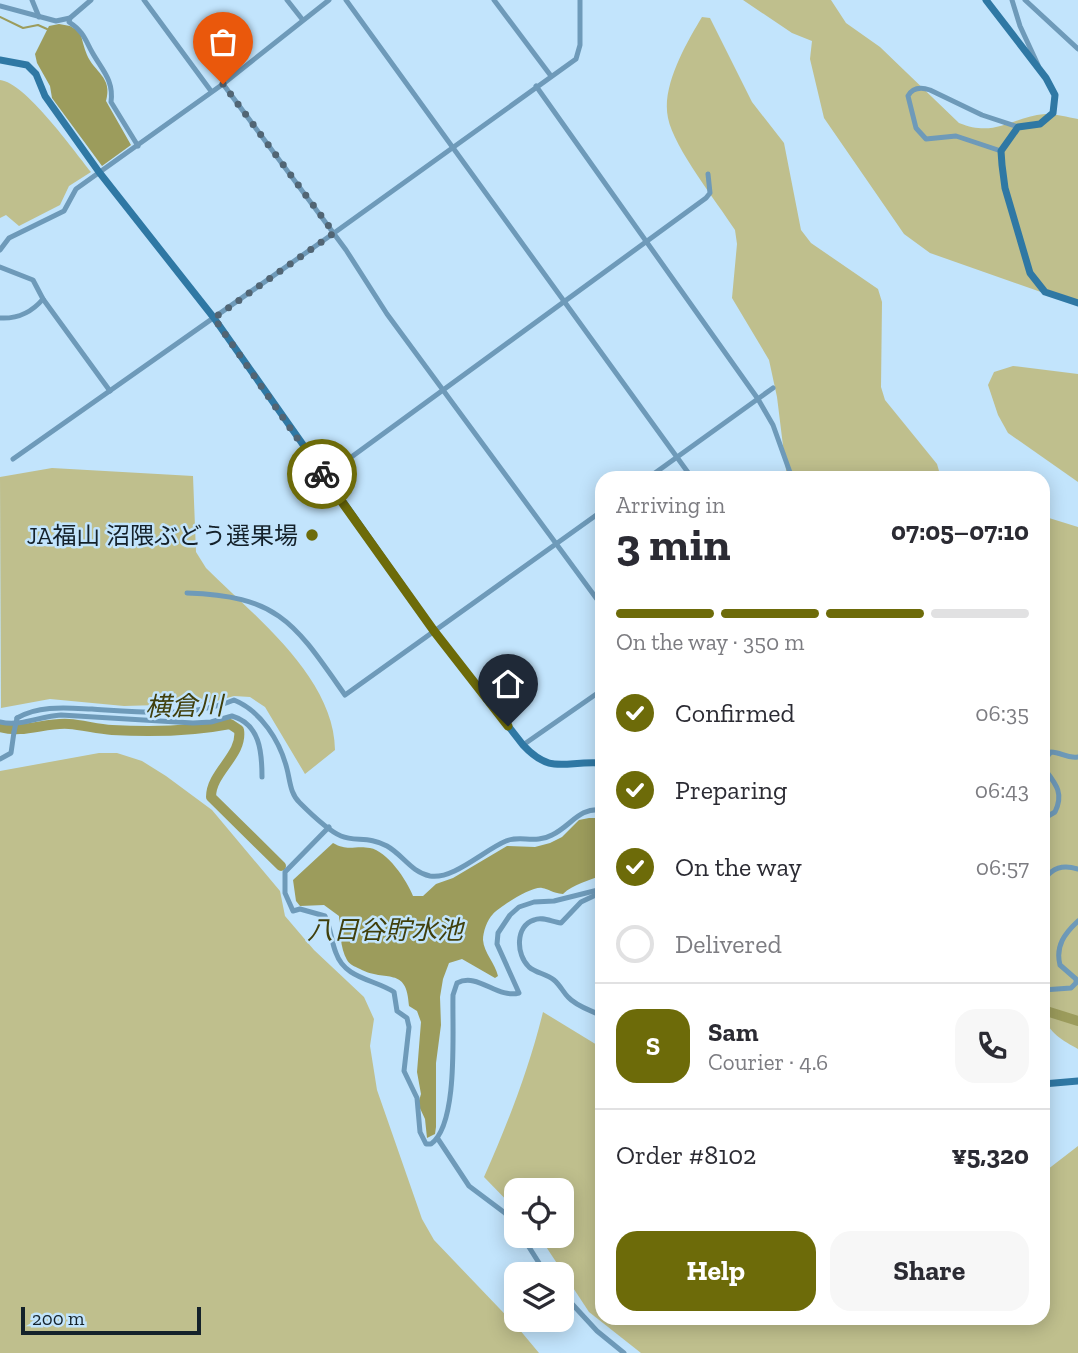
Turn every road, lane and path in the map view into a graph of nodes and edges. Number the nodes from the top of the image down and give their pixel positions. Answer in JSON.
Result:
{"nodes":[{"id":1,"x":32,"y":0,"type":"edge"},
{"id":2,"x":91,"y":0,"type":"edge"},
{"id":3,"x":144,"y":0,"type":"edge"},
{"id":4,"x":287,"y":0,"type":"edge"},
{"id":5,"x":328,"y":0,"type":"edge"},
{"id":6,"x":346,"y":0,"type":"edge"},
{"id":7,"x":494,"y":0,"type":"edge"},
{"id":8,"x":580,"y":0,"type":"edge"},
{"id":9,"x":986,"y":0,"type":"edge"},
{"id":10,"x":1012,"y":0,"type":"edge"},
{"id":11,"x":1025,"y":0,"type":"edge"},
{"id":12,"x":0,"y":6,"type":"edge"},
{"id":13,"x":39,"y":17,"type":"junction"},
{"id":14,"x":70,"y":18,"type":"junction"},
{"id":15,"x":302,"y":19,"type":"junction"},
{"id":16,"x":1078,"y":50,"type":"edge"},
{"id":17,"x":0,"y":60,"type":"edge"},
{"id":18,"x":1039,"y":67,"type":"junction"},
{"id":19,"x":551,"y":76,"type":"junction"},
{"id":20,"x":223,"y":84,"type":"junction"},
{"id":21,"x":536,"y":86,"type":"junction"},
{"id":22,"x":211,"y":91,"type":"junction"},
{"id":23,"x":1018,"y":127,"type":"junction"},
{"id":24,"x":138,"y":146,"type":"junction"},
{"id":25,"x":453,"y":148,"type":"junction"},
{"id":26,"x":1002,"y":151,"type":"junction"},
{"id":27,"x":99,"y":172,"type":"junction"},
{"id":28,"x":708,"y":174,"type":"dead end"},
{"id":29,"x":334,"y":233,"type":"junction"},
{"id":30,"x":646,"y":243,"type":"junction"},
{"id":31,"x":0,"y":250,"type":"edge"},
{"id":32,"x":0,"y":267,"type":"edge"},
{"id":33,"x":43,"y":299,"type":"junction"},
{"id":34,"x":564,"y":302,"type":"junction"},
{"id":35,"x":1078,"y":303,"type":"edge"},
{"id":36,"x":0,"y":318,"type":"edge"},
{"id":37,"x":214,"y":318,"type":"junction"},
{"id":38,"x":774,"y":388,"type":"dead end"},
{"id":39,"x":445,"y":390,"type":"junction"},
{"id":40,"x":110,"y":391,"type":"junction"},
{"id":41,"x":758,"y":399,"type":"junction"},
{"id":42,"x":677,"y":457,"type":"junction"},
{"id":43,"x":13,"y":459,"type":"dead end"},
{"id":44,"x":658,"y":471,"type":"edge"},
{"id":45,"x":687,"y":471,"type":"edge"},
{"id":46,"x":789,"y":471,"type":"edge"},
{"id":47,"x":324,"y":477,"type":"junction"},
{"id":48,"x":595,"y":516,"type":"edge"},
{"id":49,"x":556,"y":545,"type":"junction"},
{"id":50,"x":187,"y":593,"type":"dead end"},
{"id":51,"x":595,"y":597,"type":"edge"},
{"id":52,"x":434,"y":631,"type":"junction"},
{"id":53,"x":595,"y":695,"type":"edge"},
{"id":54,"x":0,"y":722,"type":"edge"},
{"id":55,"x":523,"y":745,"type":"junction"},
{"id":56,"x":1050,"y":753,"type":"edge"},
{"id":57,"x":1078,"y":757,"type":"edge"},
{"id":58,"x":0,"y":759,"type":"edge"},
{"id":59,"x":595,"y":763,"type":"edge"},
{"id":60,"x":1050,"y":775,"type":"edge"},
{"id":61,"x":262,"y":777,"type":"dead end"},
{"id":62,"x":595,"y":809,"type":"edge"},
{"id":63,"x":1050,"y":814,"type":"edge"},
{"id":64,"x":329,"y":827,"type":"junction"},
{"id":65,"x":1078,"y":869,"type":"edge"},
{"id":66,"x":1050,"y":873,"type":"edge"},
{"id":67,"x":595,"y":892,"type":"edge"},
{"id":68,"x":595,"y":895,"type":"edge"},
{"id":69,"x":1078,"y":921,"type":"edge"},
{"id":70,"x":1050,"y":990,"type":"edge"},
{"id":71,"x":595,"y":1013,"type":"edge"},
{"id":72,"x":1078,"y":1081,"type":"edge"},
{"id":73,"x":1050,"y":1083,"type":"edge"},
{"id":74,"x":438,"y":1139,"type":"junction"},
{"id":75,"x":504,"y":1212,"type":"edge"},
{"id":76,"x":574,"y":1306,"type":"edge"},
{"id":77,"x":624,"y":1353,"type":"edge"}],
"edges":[{"from":1,"to":13,"type":"street"},
{"from":2,"to":14,"type":"street"},
{"from":3,"to":22,"type":"street"},
{"from":4,"to":15,"type":"street"},
{"from":5,"to":15,"type":"street"},
{"from":6,"to":25,"type":"street"},
{"from":7,"to":19,"type":"street"},
{"from":8,"to":19,"type":"street"},
{"from":9,"to":18,"type":"street"},
{"from":10,"to":18,"type":"street"},
{"from":11,"to":16,"type":"street"},
{"from":12,"to":13,"type":"street"},
{"from":13,"to":14,"type":"street"},
{"from":14,"to":24,"type":"street"},
{"from":15,"to":20,"type":"street"},
{"from":17,"to":27,"type":"street"},
{"from":18,"to":23,"type":"street"},
{"from":19,"to":21,"type":"street"},
{"from":20,"to":22,"type":"street"},
{"from":20,"to":29,"type":"street"},
{"from":21,"to":25,"type":"street"},
{"from":21,"to":30,"type":"street"},
{"from":22,"to":24,"type":"street"},
{"from":23,"to":26,"type":"street"},
{"from":23,"to":26,"type":"street"},
{"from":24,"to":27,"type":"street"},
{"from":25,"to":29,"type":"street"},
{"from":25,"to":34,"type":"street"},
{"from":26,"to":35,"type":"street"},
{"from":27,"to":31,"type":"street"},
{"from":27,"to":37,"type":"street"},
{"from":28,"to":30,"type":"street"},
{"from":29,"to":37,"type":"street"},
{"from":29,"to":39,"type":"street"},
{"from":30,"to":34,"type":"street"},
{"from":30,"to":41,"type":"street"},
{"from":32,"to":33,"type":"street"},
{"from":33,"to":36,"type":"street"},
{"from":33,"to":40,"type":"street"},
{"from":34,"to":39,"type":"street"},
{"from":34,"to":42,"type":"street"},
{"from":37,"to":40,"type":"street"},
{"from":37,"to":47,"type":"street"},
{"from":38,"to":41,"type":"street"},
{"from":39,"to":47,"type":"street"},
{"from":39,"to":49,"type":"street"},
{"from":40,"to":43,"type":"street"},
{"from":41,"to":42,"type":"street"},
{"from":41,"to":46,"type":"street"},
{"from":42,"to":44,"type":"street"},
{"from":42,"to":45,"type":"street"},
{"from":47,"to":52,"type":"street"},
{"from":48,"to":49,"type":"street"},
{"from":49,"to":51,"type":"street"},
{"from":49,"to":52,"type":"street"},
{"from":50,"to":52,"type":"street"},
{"from":52,"to":55,"type":"street"},
{"from":53,"to":55,"type":"street"},
{"from":54,"to":61,"type":"street"},
{"from":55,"to":59,"type":"street"},
{"from":56,"to":57,"type":"street"},
{"from":58,"to":64,"type":"street","bridge":true},
{"from":60,"to":63,"type":"street"},
{"from":62,"to":64,"type":"street"},
{"from":64,"to":74,"type":"street"},
{"from":65,"to":66,"type":"street"},
{"from":67,"to":74,"type":"street"},
{"from":68,"to":71,"type":"street"},
{"from":69,"to":70,"type":"street"},
{"from":72,"to":73,"type":"street"},
{"from":74,"to":75,"type":"street"},
{"from":76,"to":77,"type":"street"}]}
